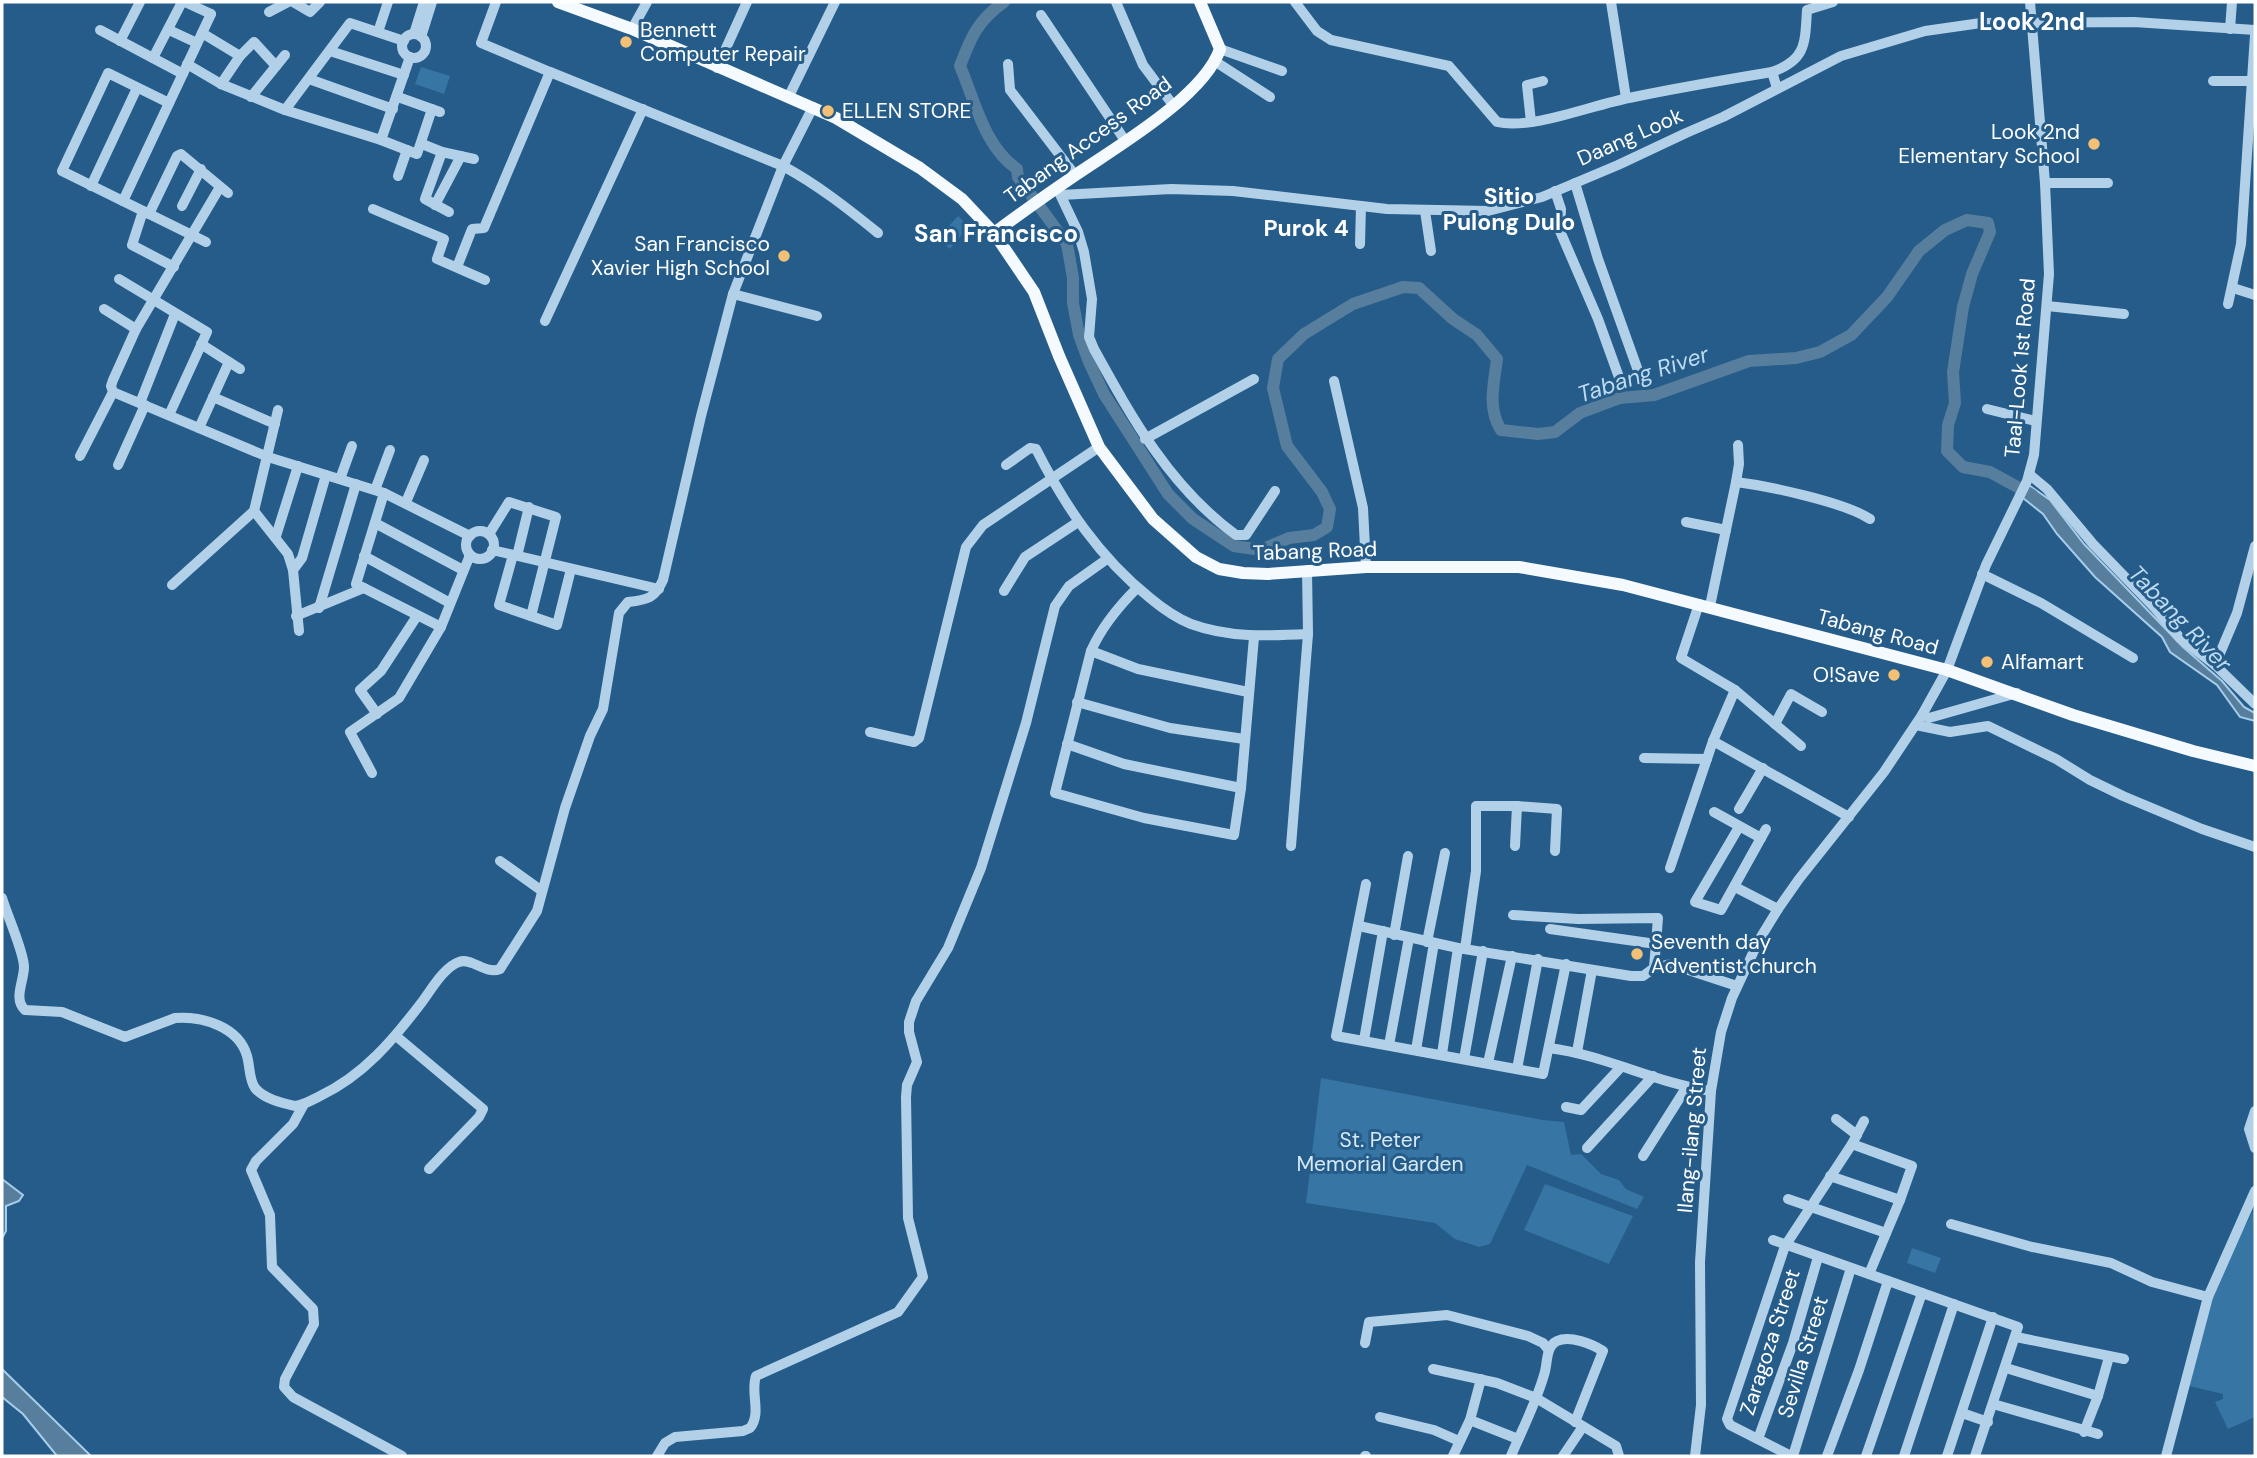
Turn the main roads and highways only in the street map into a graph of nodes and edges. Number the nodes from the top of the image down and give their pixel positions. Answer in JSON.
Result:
{"nodes":[{"id":1,"x":558,"y":2,"type":"edge"},
{"id":2,"x":1200,"y":2,"type":"edge"},
{"id":3,"x":994,"y":233,"type":"junction"},
{"id":4,"x":2255,"y":766,"type":"edge"}],
"edges":[{"from":1,"to":3,"type":"main road","name":"Tabang Road"},
{"from":2,"to":3,"type":"main road","name":"Tabang Access Road"},
{"from":3,"to":4,"type":"main road","name":"Tabang Road"}]}
